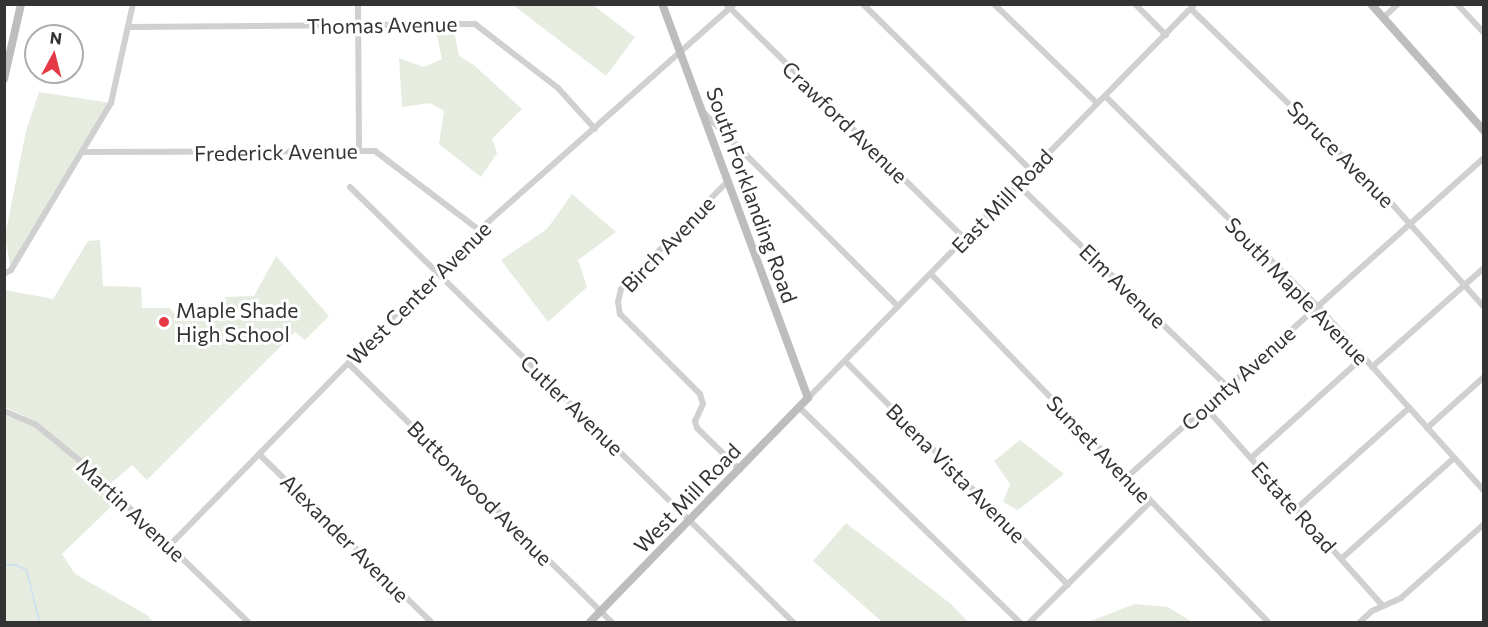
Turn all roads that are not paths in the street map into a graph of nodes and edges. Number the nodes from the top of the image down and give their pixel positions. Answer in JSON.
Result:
{"nodes":[{"id":1,"x":21,"y":4,"type":"edge"},
{"id":2,"x":133,"y":4,"type":"edge"},
{"id":3,"x":358,"y":4,"type":"edge"},
{"id":4,"x":662,"y":4,"type":"edge"},
{"id":5,"x":863,"y":4,"type":"edge"},
{"id":6,"x":994,"y":4,"type":"edge"},
{"id":7,"x":1135,"y":4,"type":"edge"},
{"id":8,"x":1371,"y":4,"type":"edge"},
{"id":9,"x":1398,"y":4,"type":"edge"},
{"id":10,"x":1457,"y":4,"type":"edge"},
{"id":11,"x":730,"y":6,"type":"edge"},
{"id":12,"x":1193,"y":7,"type":"edge"},
{"id":13,"x":1383,"y":18,"type":"junction"},
{"id":14,"x":358,"y":25,"type":"junction"},
{"id":15,"x":128,"y":27,"type":"junction"},
{"id":16,"x":1484,"y":33,"type":"edge"},
{"id":17,"x":1166,"y":35,"type":"junction"},
{"id":18,"x":680,"y":53,"type":"junction"},
{"id":19,"x":4,"y":79,"type":"edge"},
{"id":20,"x":1105,"y":96,"type":"junction"},
{"id":21,"x":1097,"y":103,"type":"junction"},
{"id":22,"x":702,"y":111,"type":"junction"},
{"id":23,"x":595,"y":129,"type":"junction"},
{"id":24,"x":1484,"y":131,"type":"edge"},
{"id":25,"x":359,"y":150,"type":"junction"},
{"id":26,"x":82,"y":153,"type":"junction"},
{"id":27,"x":1484,"y":158,"type":"edge"},
{"id":28,"x":1032,"y":171,"type":"junction"},
{"id":29,"x":727,"y":182,"type":"junction"},
{"id":30,"x":1018,"y":185,"type":"junction"},
{"id":31,"x":350,"y":186,"type":"dead end"},
{"id":32,"x":1410,"y":224,"type":"junction"},
{"id":33,"x":479,"y":230,"type":"junction"},
{"id":34,"x":965,"y":238,"type":"junction"},
{"id":35,"x":1484,"y":268,"type":"edge"},
{"id":36,"x":438,"y":272,"type":"junction"},
{"id":37,"x":4,"y":274,"type":"edge"},
{"id":38,"x":931,"y":274,"type":"junction"},
{"id":39,"x":1464,"y":285,"type":"junction"},
{"id":40,"x":898,"y":306,"type":"junction"},
{"id":41,"x":1484,"y":307,"type":"edge"},
{"id":42,"x":1316,"y":308,"type":"junction"},
{"id":43,"x":1363,"y":357,"type":"junction"},
{"id":44,"x":845,"y":362,"type":"junction"},
{"id":45,"x":349,"y":364,"type":"junction"},
{"id":46,"x":1372,"y":367,"type":"junction"},
{"id":47,"x":1484,"y":377,"type":"edge"},
{"id":48,"x":1228,"y":387,"type":"junction"},
{"id":49,"x":808,"y":398,"type":"junction"},
{"id":50,"x":1205,"y":407,"type":"junction"},
{"id":51,"x":800,"y":408,"type":"junction"},
{"id":52,"x":1409,"y":408,"type":"junction"},
{"id":53,"x":4,"y":411,"type":"edge"},
{"id":54,"x":1427,"y":428,"type":"junction"},
{"id":55,"x":259,"y":454,"type":"junction"},
{"id":56,"x":1251,"y":458,"type":"junction"},
{"id":57,"x":1454,"y":458,"type":"junction"},
{"id":58,"x":740,"y":470,"type":"junction"},
{"id":59,"x":1127,"y":477,"type":"junction"},
{"id":60,"x":1483,"y":489,"type":"edge"},
{"id":61,"x":1150,"y":502,"type":"junction"},
{"id":62,"x":1296,"y":509,"type":"junction"},
{"id":63,"x":690,"y":521,"type":"junction"},
{"id":64,"x":1484,"y":524,"type":"edge"},
{"id":65,"x":170,"y":545,"type":"junction"},
{"id":66,"x":1341,"y":559,"type":"junction"},
{"id":67,"x":1068,"y":585,"type":"junction"},
{"id":68,"x":1383,"y":606,"type":"junction"},
{"id":69,"x":601,"y":612,"type":"junction"},
{"id":70,"x":248,"y":622,"type":"edge"},
{"id":71,"x":431,"y":622,"type":"edge"},
{"id":72,"x":590,"y":622,"type":"edge"},
{"id":73,"x":612,"y":622,"type":"edge"},
{"id":74,"x":793,"y":622,"type":"edge"},
{"id":75,"x":1018,"y":622,"type":"edge"},
{"id":76,"x":1030,"y":622,"type":"edge"},
{"id":77,"x":1268,"y":622,"type":"edge"},
{"id":78,"x":1360,"y":622,"type":"edge"}],
"edges":[{"from":1,"to":19,"type":"street"},
{"from":2,"to":15,"type":"street"},
{"from":3,"to":14,"type":"street"},
{"from":4,"to":18,"type":"street","name":"South Forklanding Road"},
{"from":5,"to":28,"type":"street"},
{"from":6,"to":21,"type":"street"},
{"from":7,"to":17,"type":"street"},
{"from":8,"to":13,"type":"street"},
{"from":9,"to":13,"type":"street"},
{"from":10,"to":16,"type":"street"},
{"from":11,"to":18,"type":"street","name":"West Center Avenue"},
{"from":11,"to":34,"type":"street","name":"Crawford Avenue"},
{"from":12,"to":17,"type":"street","name":"East Mill Road"},
{"from":12,"to":32,"type":"street","name":"Spruce Avenue"},
{"from":13,"to":24,"type":"street"},
{"from":14,"to":15,"type":"street","name":"Thomas Avenue"},
{"from":14,"to":23,"type":"street","name":"Thomas Avenue"},
{"from":14,"to":25,"type":"street"},
{"from":15,"to":26,"type":"street"},
{"from":17,"to":20,"type":"street","name":"East Mill Road"},
{"from":18,"to":22,"type":"street","name":"South Forklanding Road"},
{"from":18,"to":23,"type":"street","name":"West Center Avenue"},
{"from":20,"to":21,"type":"street","name":"East Mill Road"},
{"from":20,"to":42,"type":"street","name":"South Maple Avenue"},
{"from":21,"to":28,"type":"street","name":"East Mill Road"},
{"from":22,"to":29,"type":"street","name":"South Forklanding Road"},
{"from":22,"to":40,"type":"street"},
{"from":23,"to":33,"type":"street","name":"West Center Avenue"},
{"from":25,"to":26,"type":"street","name":"Frederick Avenue"},
{"from":25,"to":33,"type":"street","name":"Frederick Avenue"},
{"from":26,"to":37,"type":"street"},
{"from":27,"to":32,"type":"street","name":"County Avenue"},
{"from":28,"to":30,"type":"street","name":"East Mill Road"},
{"from":29,"to":49,"type":"street","name":"South Forklanding Road"},
{"from":29,"to":58,"type":"street","name":"Birch Avenue"},
{"from":30,"to":34,"type":"street","name":"East Mill Road"},
{"from":30,"to":48,"type":"street","name":"Elm Avenue"},
{"from":31,"to":36,"type":"street","name":"Cutler Avenue"},
{"from":32,"to":39,"type":"street","name":"Spruce Avenue"},
{"from":32,"to":42,"type":"street","name":"County Avenue"},
{"from":33,"to":36,"type":"street","name":"West Center Avenue"},
{"from":34,"to":38,"type":"street","name":"East Mill Road"},
{"from":35,"to":39,"type":"street"},
{"from":36,"to":45,"type":"street","name":"West Center Avenue"},
{"from":36,"to":63,"type":"street","name":"Cutler Avenue"},
{"from":38,"to":40,"type":"street","name":"East Mill Road"},
{"from":38,"to":59,"type":"street","name":"Sunset Avenue"},
{"from":39,"to":41,"type":"street","name":"Spruce Avenue"},
{"from":39,"to":46,"type":"street"},
{"from":40,"to":44,"type":"street","name":"East Mill Road"},
{"from":42,"to":43,"type":"street","name":"South Maple Avenue"},
{"from":42,"to":48,"type":"street","name":"County Avenue"},
{"from":43,"to":46,"type":"street","name":"South Maple Avenue"},
{"from":43,"to":56,"type":"street"},
{"from":44,"to":49,"type":"street","name":"East Mill Road"},
{"from":44,"to":67,"type":"street","name":"Buena Vista Avenue"},
{"from":45,"to":55,"type":"street","name":"West Center Avenue"},
{"from":45,"to":69,"type":"street","name":"Buttonwood Avenue"},
{"from":46,"to":52,"type":"street","name":"South Maple Avenue"},
{"from":47,"to":54,"type":"street"},
{"from":48,"to":50,"type":"street","name":"County Avenue"},
{"from":49,"to":51,"type":"street","name":"West Mill Road"},
{"from":50,"to":56,"type":"street","name":"Estate Road"},
{"from":50,"to":59,"type":"street","name":"County Avenue"},
{"from":51,"to":58,"type":"street","name":"West Mill Road"},
{"from":51,"to":75,"type":"street"},
{"from":52,"to":54,"type":"street","name":"South Maple Avenue"},
{"from":52,"to":62,"type":"street"},
{"from":53,"to":65,"type":"street","name":"Martin Avenue"},
{"from":54,"to":57,"type":"street","name":"South Maple Avenue"},
{"from":55,"to":65,"type":"street","name":"West Center Avenue"},
{"from":55,"to":71,"type":"street","name":"Alexander Avenue"},
{"from":56,"to":62,"type":"street","name":"Estate Road"},
{"from":57,"to":60,"type":"street","name":"South Maple Avenue"},
{"from":57,"to":66,"type":"street"},
{"from":58,"to":63,"type":"street","name":"West Mill Road"},
{"from":59,"to":61,"type":"street","name":"Sunset Avenue"},
{"from":61,"to":67,"type":"street"},
{"from":61,"to":77,"type":"street","name":"Sunset Avenue"},
{"from":62,"to":66,"type":"street","name":"Estate Road"},
{"from":63,"to":69,"type":"street","name":"West Mill Road"},
{"from":63,"to":74,"type":"street","name":"Cutler Avenue"},
{"from":64,"to":68,"type":"street"},
{"from":65,"to":70,"type":"street","name":"Martin Avenue"},
{"from":66,"to":68,"type":"street","name":"Estate Road"},
{"from":67,"to":76,"type":"street"},
{"from":68,"to":78,"type":"street"},
{"from":69,"to":72,"type":"street","name":"West Mill Road"},
{"from":69,"to":73,"type":"street","name":"Buttonwood Avenue"}]}
